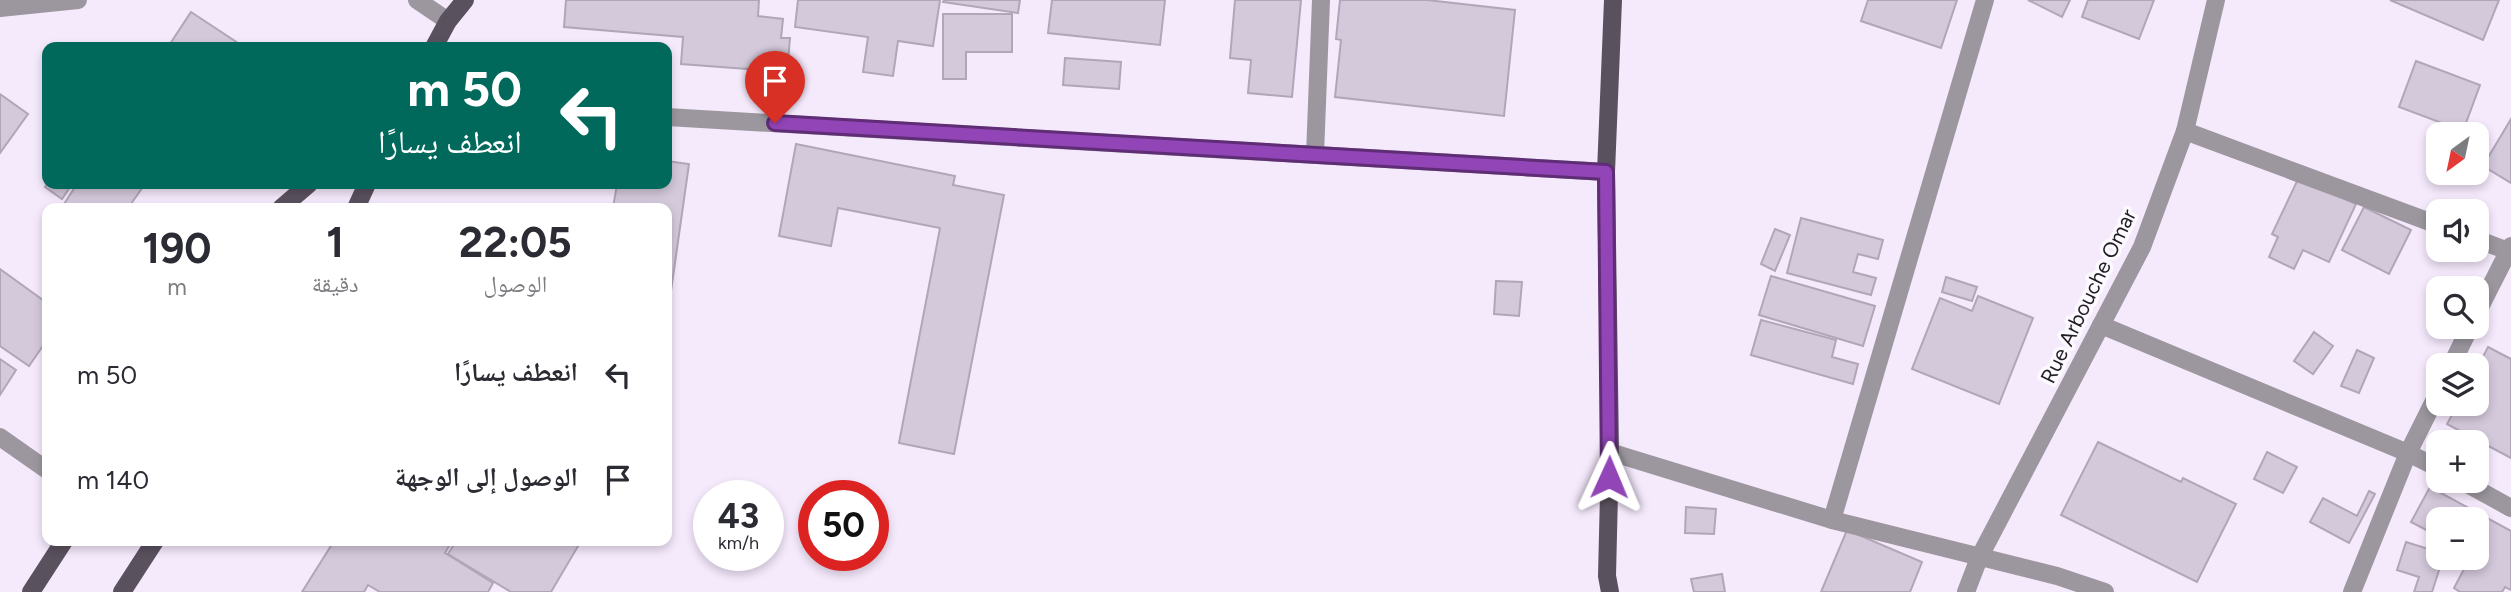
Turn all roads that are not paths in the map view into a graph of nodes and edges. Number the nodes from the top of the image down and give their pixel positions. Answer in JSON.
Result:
{"nodes":[{"id":1,"x":78,"y":0,"type":"edge"},
{"id":2,"x":417,"y":0,"type":"edge"},
{"id":3,"x":465,"y":0,"type":"edge"},
{"id":4,"x":1321,"y":0,"type":"edge"},
{"id":5,"x":1613,"y":0,"type":"edge"},
{"id":6,"x":1985,"y":0,"type":"edge"},
{"id":7,"x":2216,"y":0,"type":"edge"},
{"id":8,"x":0,"y":8,"type":"edge"},
{"id":9,"x":449,"y":21,"type":"junction"},
{"id":10,"x":437,"y":42,"type":"edge"},
{"id":11,"x":672,"y":117,"type":"edge"},
{"id":12,"x":2185,"y":131,"type":"junction"},
{"id":13,"x":1315,"y":155,"type":"junction"},
{"id":14,"x":1606,"y":172,"type":"junction"},
{"id":15,"x":303,"y":189,"type":"edge"},
{"id":16,"x":287,"y":203,"type":"edge"},
{"id":17,"x":2426,"y":221,"type":"edge"},
{"id":18,"x":2489,"y":243,"type":"edge"},
{"id":19,"x":2510,"y":249,"type":"edge"},
{"id":20,"x":2489,"y":290,"type":"edge"},
{"id":21,"x":2101,"y":325,"type":"junction"},
{"id":22,"x":2426,"y":416,"type":"edge"},
{"id":23,"x":0,"y":437,"type":"edge"},
{"id":24,"x":1610,"y":452,"type":"junction"},
{"id":25,"x":2408,"y":453,"type":"junction"},
{"id":26,"x":2426,"y":462,"type":"edge"},
{"id":27,"x":42,"y":466,"type":"edge"},
{"id":28,"x":2484,"y":493,"type":"edge"},
{"id":29,"x":2511,"y":508,"type":"edge"},
{"id":30,"x":1832,"y":520,"type":"junction"},
{"id":31,"x":61,"y":546,"type":"edge"},
{"id":32,"x":152,"y":546,"type":"edge"},
{"id":33,"x":1979,"y":558,"type":"junction"},
{"id":34,"x":31,"y":592,"type":"edge"},
{"id":35,"x":122,"y":592,"type":"edge"},
{"id":36,"x":1610,"y":592,"type":"edge"},
{"id":37,"x":1966,"y":592,"type":"edge"},
{"id":38,"x":2105,"y":592,"type":"edge"},
{"id":39,"x":2352,"y":592,"type":"edge"}],
"edges":[{"from":1,"to":8,"type":"street"},
{"from":2,"to":9,"type":"street"},
{"from":3,"to":9,"type":"main road"},
{"from":4,"to":13,"type":"street"},
{"from":5,"to":14,"type":"main road"},
{"from":6,"to":30,"type":"street"},
{"from":7,"to":12,"type":"street","name":"Rue Arbouche Omar"},
{"from":9,"to":10,"type":"main road"},
{"from":11,"to":13,"type":"street"},
{"from":12,"to":17,"type":"street"},
{"from":12,"to":21,"type":"street","name":"Rue Arbouche Omar"},
{"from":13,"to":14,"type":"street"},
{"from":14,"to":24,"type":"main road"},
{"from":15,"to":16,"type":"main road"},
{"from":18,"to":19,"type":"street"},
{"from":19,"to":20,"type":"street"},
{"from":21,"to":25,"type":"street"},
{"from":21,"to":33,"type":"street","name":"Rue Arbouche Omar"},
{"from":22,"to":25,"type":"street"},
{"from":23,"to":27,"type":"street"},
{"from":24,"to":30,"type":"street"},
{"from":24,"to":36,"type":"main road"},
{"from":25,"to":26,"type":"street"},
{"from":25,"to":39,"type":"street"},
{"from":28,"to":29,"type":"street"},
{"from":30,"to":33,"type":"street"},
{"from":31,"to":34,"type":"main road"},
{"from":32,"to":35,"type":"main road"},
{"from":33,"to":37,"type":"street","name":"Rue Arbouche Omar"},
{"from":33,"to":38,"type":"street"}]}
